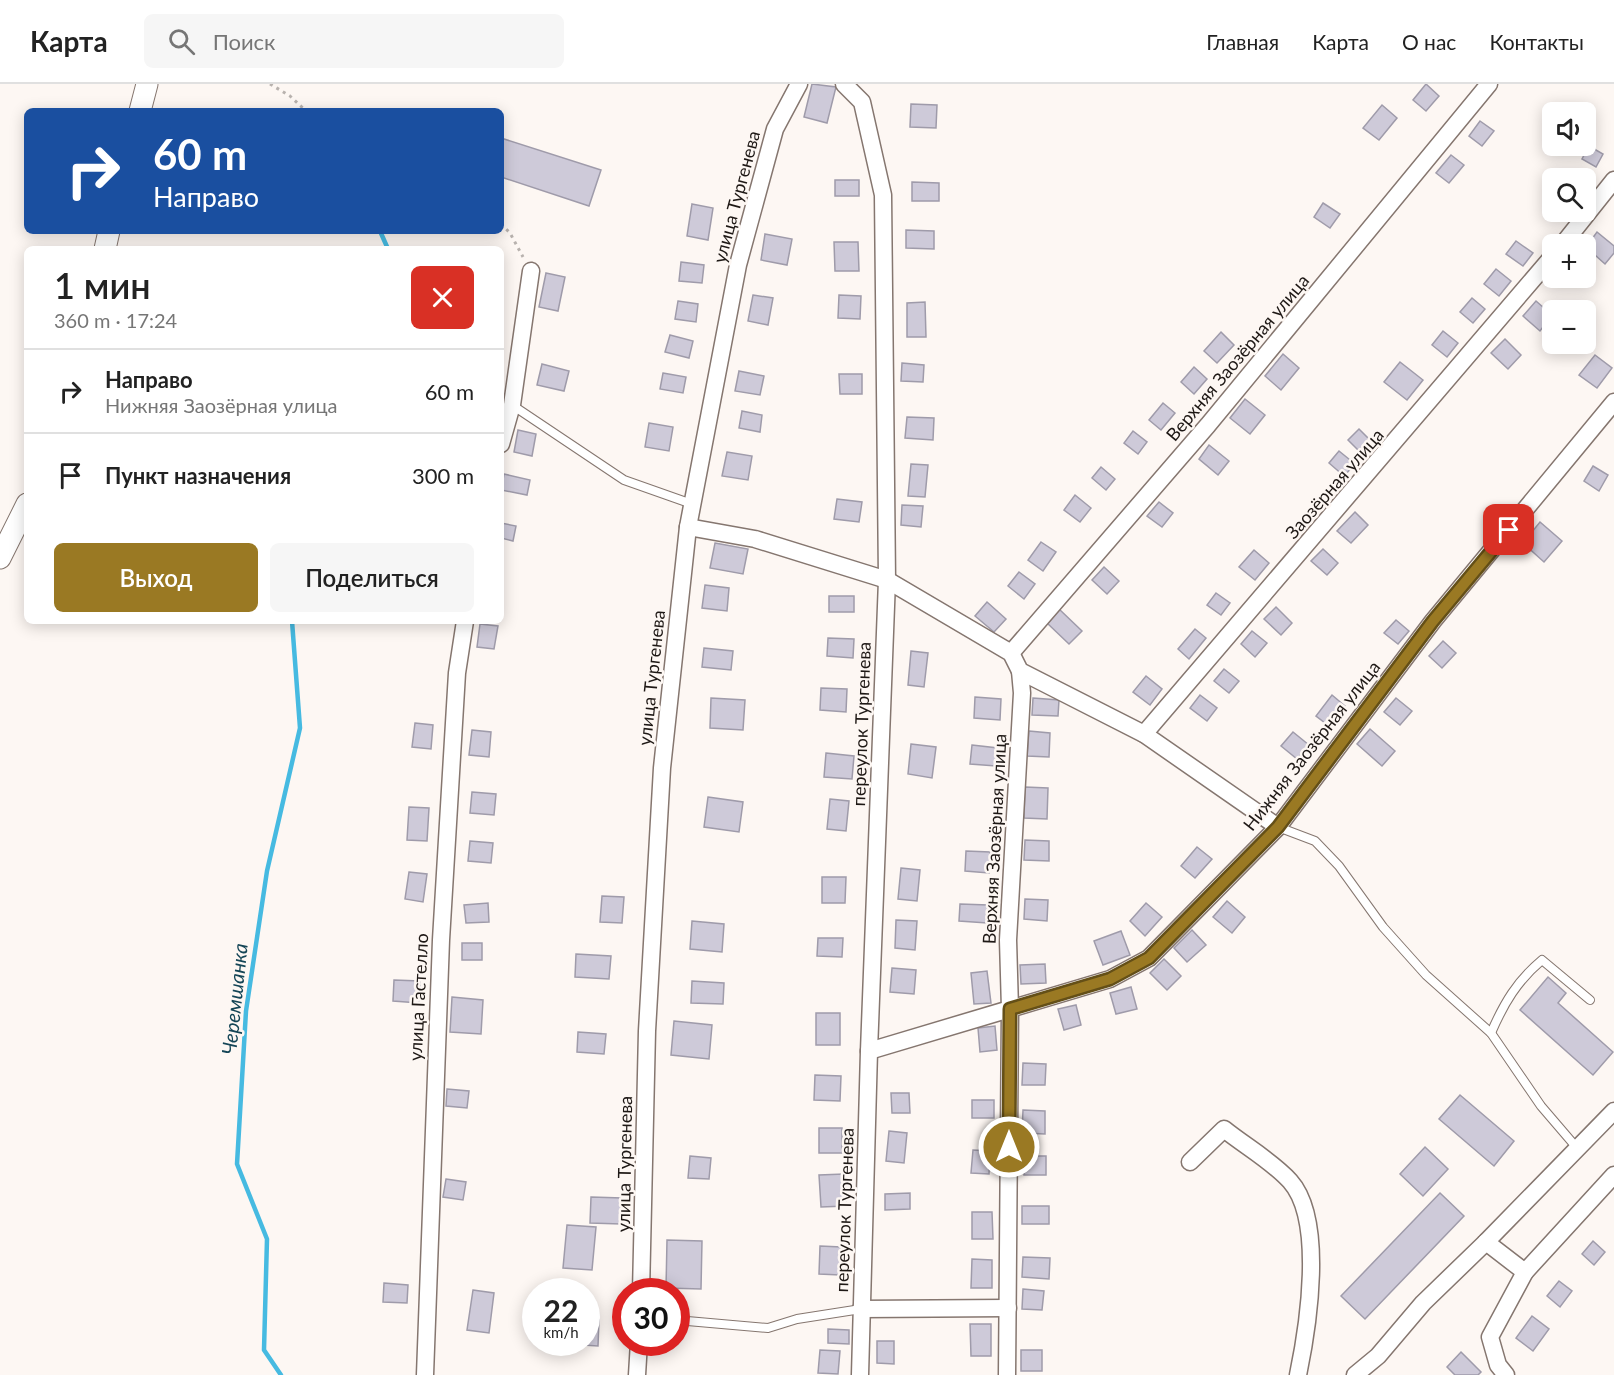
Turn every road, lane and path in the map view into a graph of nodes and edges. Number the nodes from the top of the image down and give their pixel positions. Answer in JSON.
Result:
{"nodes":[{"id":1,"x":147,"y":84,"type":"edge"},
{"id":2,"x":270,"y":84,"type":"edge"},
{"id":3,"x":799,"y":84,"type":"edge"},
{"id":4,"x":844,"y":84,"type":"edge"},
{"id":5,"x":1489,"y":84,"type":"edge"},
{"id":6,"x":141,"y":108,"type":"edge"},
{"id":7,"x":303,"y":108,"type":"edge"},
{"id":8,"x":1614,"y":180,"type":"edge"},
{"id":9,"x":504,"y":227,"type":"edge"},
{"id":10,"x":1571,"y":234,"type":"edge"},
{"id":11,"x":1542,"y":269,"type":"edge"},
{"id":12,"x":531,"y":271,"type":"joint"},
{"id":13,"x":1614,"y":402,"type":"edge"},
{"id":14,"x":512,"y":405,"type":"junction"},
{"id":15,"x":504,"y":433,"type":"edge"},
{"id":16,"x":692,"y":504,"type":"junction"},
{"id":17,"x":24,"y":510,"type":"edge"},
{"id":18,"x":688,"y":527,"type":"junction"},
{"id":19,"x":0,"y":558,"type":"edge"},
{"id":20,"x":887,"y":580,"type":"junction"},
{"id":21,"x":465,"y":624,"type":"edge"},
{"id":22,"x":1011,"y":653,"type":"junction"},
{"id":23,"x":1020,"y":671,"type":"junction"},
{"id":24,"x":1144,"y":734,"type":"junction"},
{"id":25,"x":1278,"y":827,"type":"junction"},
{"id":26,"x":1590,"y":1000,"type":"dead end"},
{"id":27,"x":1010,"y":1009,"type":"junction"},
{"id":28,"x":1491,"y":1033,"type":"junction"},
{"id":29,"x":869,"y":1051,"type":"junction"},
{"id":30,"x":1614,"y":1111,"type":"edge"},
{"id":31,"x":1577,"y":1148,"type":"junction"},
{"id":32,"x":1190,"y":1162,"type":"dead end"},
{"id":33,"x":1614,"y":1175,"type":"edge"},
{"id":34,"x":1486,"y":1242,"type":"junction"},
{"id":35,"x":1525,"y":1272,"type":"junction"},
{"id":36,"x":641,"y":1278,"type":"edge"},
{"id":37,"x":1008,"y":1308,"type":"junction"},
{"id":38,"x":861,"y":1309,"type":"junction"},
{"id":39,"x":690,"y":1321,"type":"edge"},
{"id":40,"x":639,"y":1356,"type":"edge"},
{"id":41,"x":425,"y":1375,"type":"edge"},
{"id":42,"x":638,"y":1375,"type":"edge"},
{"id":43,"x":860,"y":1375,"type":"edge"},
{"id":44,"x":1007,"y":1375,"type":"edge"},
{"id":45,"x":1298,"y":1375,"type":"edge"},
{"id":46,"x":1355,"y":1375,"type":"edge"},
{"id":47,"x":1506,"y":1375,"type":"edge"}],
"edges":[{"from":1,"to":6,"type":"street"},
{"from":2,"to":7,"type":"path"},
{"from":3,"to":16,"type":"street","name":"улица Тургенева"},
{"from":4,"to":20,"type":"street","name":"переулок Тургенева"},
{"from":5,"to":22,"type":"street","name":"Верхняя Заозёрная улица"},
{"from":8,"to":10,"type":"street"},
{"from":9,"to":12,"type":"path"},
{"from":11,"to":24,"type":"street","name":"Заозёрная улица"},
{"from":12,"to":14,"type":"street"},
{"from":13,"to":25,"type":"street","name":"Нижняя Заозёрная улица"},
{"from":14,"to":15,"type":"street"},
{"from":14,"to":16,"type":"lane"},
{"from":16,"to":18,"type":"street","name":"улица Тургенева"},
{"from":17,"to":19,"type":"street"},
{"from":18,"to":20,"type":"street"},
{"from":18,"to":36,"type":"street","name":"улица Тургенева"},
{"from":20,"to":22,"type":"street"},
{"from":20,"to":29,"type":"street","name":"переулок Тургенева"},
{"from":21,"to":41,"type":"street","name":"улица Гастелло"},
{"from":22,"to":23,"type":"street"},
{"from":23,"to":24,"type":"street"},
{"from":23,"to":27,"type":"street","name":"Верхняя Заозёрная улица"},
{"from":24,"to":25,"type":"street"},
{"from":25,"to":27,"type":"street","name":"Нижняя Заозёрная улица"},
{"from":25,"to":28,"type":"lane"},
{"from":26,"to":28,"type":"lane"},
{"from":27,"to":29,"type":"street","name":"Нижняя Заозёрная улица"},
{"from":27,"to":37,"type":"street","name":"Верхняя Заозёрная улица"},
{"from":28,"to":31,"type":"lane"},
{"from":29,"to":38,"type":"street","name":"переулок Тургенева"},
{"from":30,"to":31,"type":"street"},
{"from":31,"to":34,"type":"street"},
{"from":32,"to":45,"type":"street"},
{"from":33,"to":35,"type":"street"},
{"from":34,"to":35,"type":"street"},
{"from":34,"to":46,"type":"street"},
{"from":35,"to":47,"type":"street"},
{"from":37,"to":38,"type":"street"},
{"from":37,"to":44,"type":"street","name":"Верхняя Заозёрная улица"},
{"from":38,"to":39,"type":"lane"},
{"from":38,"to":43,"type":"street","name":"переулок Тургенева"},
{"from":40,"to":42,"type":"street"}]}
